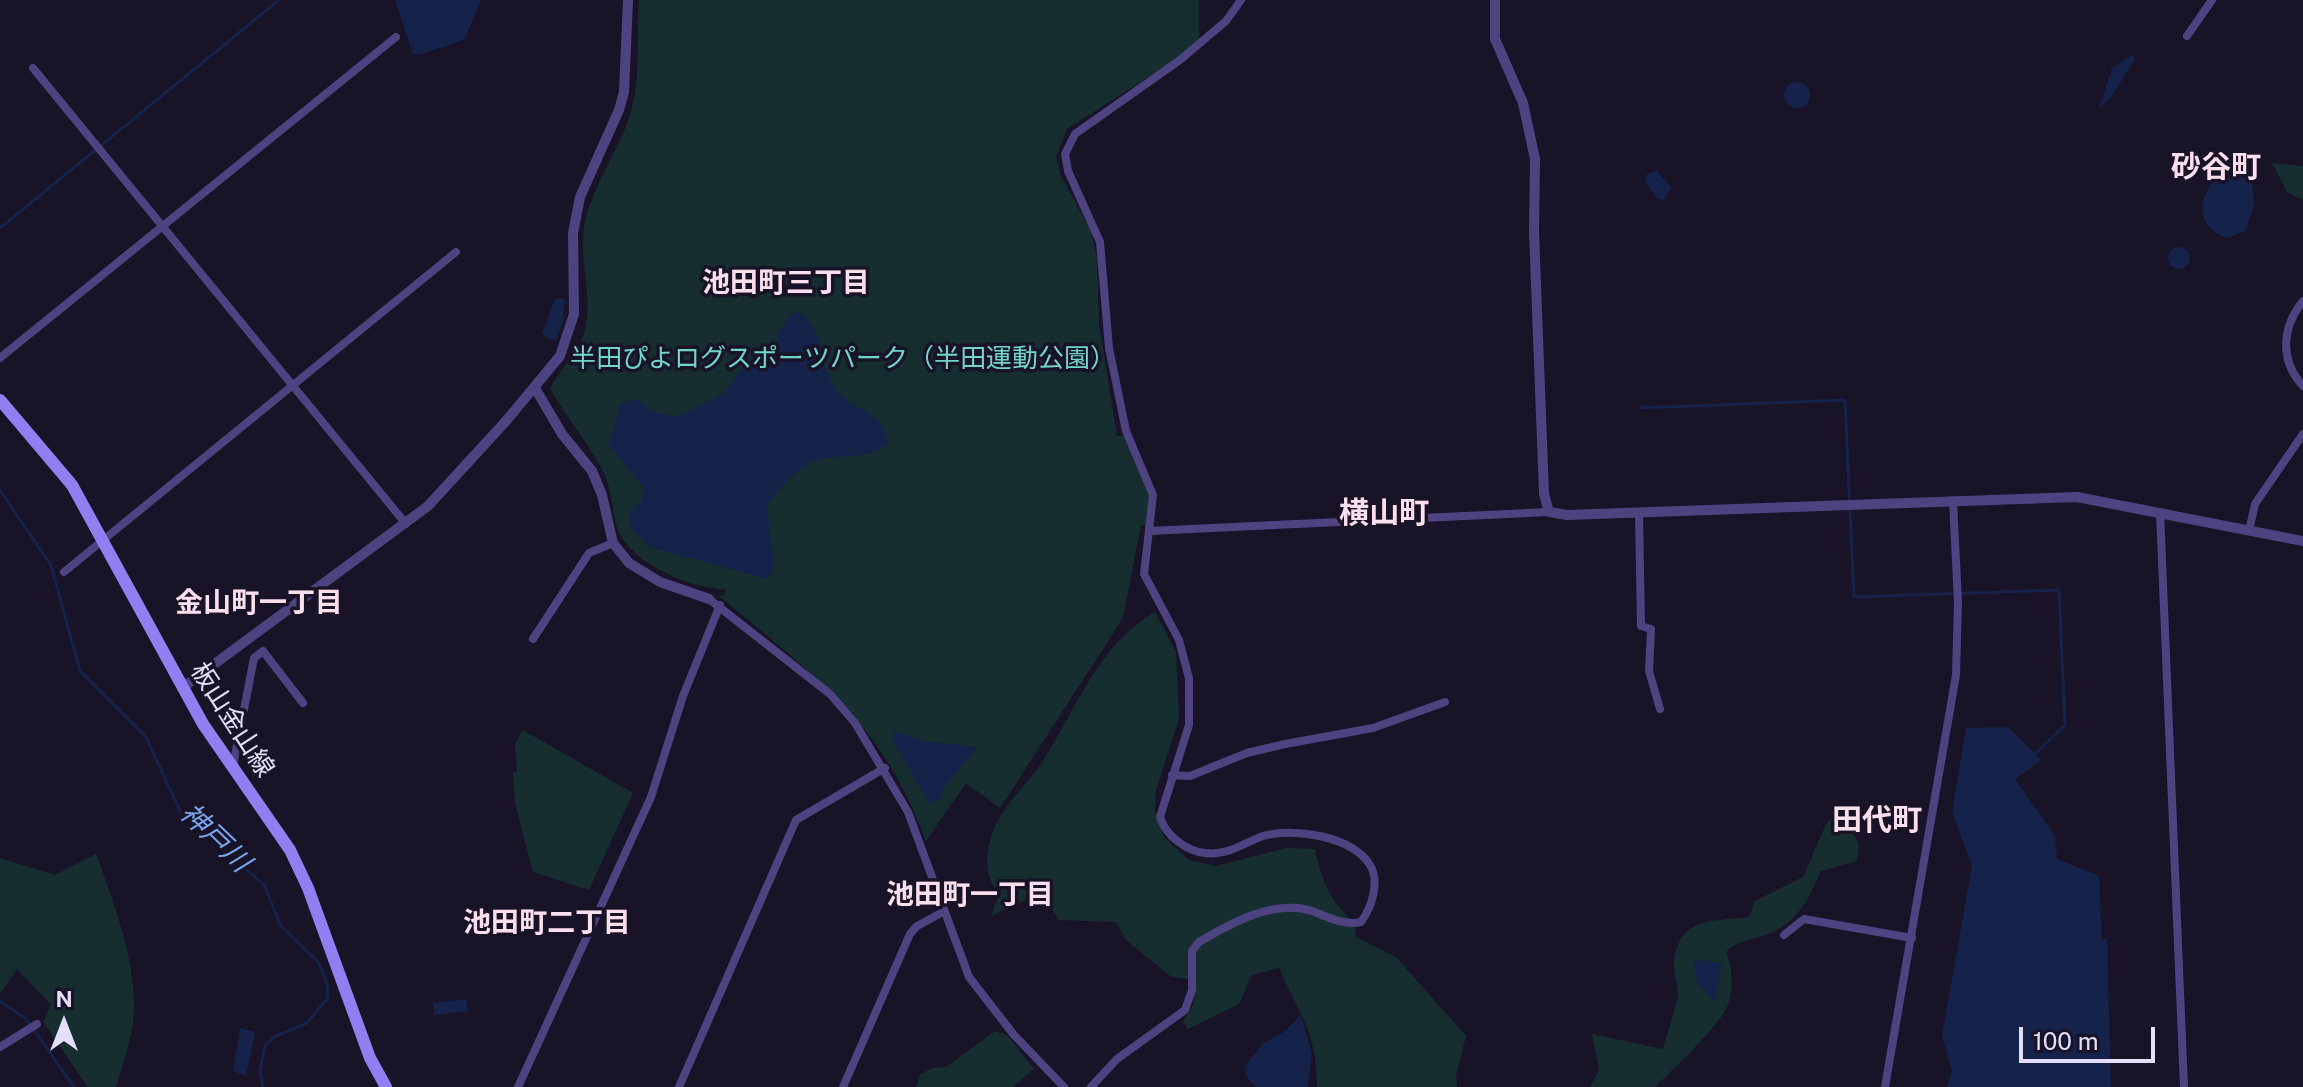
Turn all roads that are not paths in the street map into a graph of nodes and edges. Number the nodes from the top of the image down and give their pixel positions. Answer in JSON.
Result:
{"nodes":[{"id":1,"x":628,"y":0,"type":"edge"},
{"id":2,"x":1241,"y":0,"type":"edge"},
{"id":3,"x":1495,"y":0,"type":"edge"},
{"id":4,"x":2212,"y":0,"type":"edge"},
{"id":5,"x":2187,"y":36,"type":"dead end"},
{"id":6,"x":396,"y":37,"type":"dead end"},
{"id":7,"x":33,"y":68,"type":"dead end"},
{"id":8,"x":164,"y":225,"type":"junction"},
{"id":9,"x":456,"y":252,"type":"dead end"},
{"id":10,"x":2303,"y":301,"type":"edge"},
{"id":11,"x":0,"y":358,"type":"edge"},
{"id":12,"x":293,"y":386,"type":"junction"},
{"id":13,"x":2303,"y":386,"type":"edge"},
{"id":14,"x":535,"y":388,"type":"junction"},
{"id":15,"x":0,"y":400,"type":"edge"},
{"id":16,"x":2303,"y":434,"type":"edge"},
{"id":17,"x":1953,"y":501,"type":"junction"},
{"id":18,"x":1549,"y":512,"type":"junction"},
{"id":19,"x":1639,"y":512,"type":"junction"},
{"id":20,"x":2160,"y":512,"type":"junction"},
{"id":21,"x":406,"y":524,"type":"junction"},
{"id":22,"x":1149,"y":531,"type":"junction"},
{"id":23,"x":2249,"y":531,"type":"junction"},
{"id":24,"x":104,"y":539,"type":"junction"},
{"id":25,"x":2303,"y":541,"type":"edge"},
{"id":26,"x":613,"y":543,"type":"junction"},
{"id":27,"x":64,"y":572,"type":"dead end"},
{"id":28,"x":709,"y":599,"type":"joint"},
{"id":29,"x":720,"y":605,"type":"junction"},
{"id":30,"x":533,"y":639,"type":"dead end"},
{"id":31,"x":182,"y":688,"type":"junction"},
{"id":32,"x":1445,"y":702,"type":"dead end"},
{"id":33,"x":303,"y":703,"type":"dead end"},
{"id":34,"x":1660,"y":709,"type":"dead end"},
{"id":35,"x":233,"y":766,"type":"junction"},
{"id":36,"x":885,"y":768,"type":"junction"},
{"id":37,"x":1172,"y":775,"type":"junction"},
{"id":38,"x":943,"y":912,"type":"junction"},
{"id":39,"x":1784,"y":935,"type":"dead end"},
{"id":40,"x":1912,"y":938,"type":"junction"},
{"id":41,"x":37,"y":1024,"type":"dead end"},
{"id":42,"x":0,"y":1047,"type":"edge"},
{"id":43,"x":2184,"y":1086,"type":"edge"},
{"id":44,"x":386,"y":1087,"type":"edge"},
{"id":45,"x":518,"y":1087,"type":"edge"},
{"id":46,"x":679,"y":1087,"type":"edge"},
{"id":47,"x":843,"y":1087,"type":"edge"},
{"id":48,"x":1064,"y":1087,"type":"edge"},
{"id":49,"x":1091,"y":1087,"type":"edge"},
{"id":50,"x":1885,"y":1087,"type":"edge"},
{"id":51,"x":2174,"y":1087,"type":"edge"}],
"edges":[{"from":1,"to":14,"type":"street"},
{"from":2,"to":22,"type":"street"},
{"from":3,"to":18,"type":"street"},
{"from":4,"to":5,"type":"street"},
{"from":6,"to":8,"type":"street"},
{"from":7,"to":8,"type":"street"},
{"from":8,"to":11,"type":"street"},
{"from":8,"to":12,"type":"street"},
{"from":9,"to":12,"type":"street"},
{"from":10,"to":13,"type":"street"},
{"from":12,"to":21,"type":"street"},
{"from":12,"to":24,"type":"street"},
{"from":14,"to":21,"type":"street"},
{"from":14,"to":26,"type":"street"},
{"from":15,"to":24,"type":"main road","name":"板山金山線"},
{"from":16,"to":23,"type":"street"},
{"from":17,"to":19,"type":"street"},
{"from":17,"to":20,"type":"street"},
{"from":17,"to":40,"type":"street"},
{"from":18,"to":19,"type":"street"},
{"from":18,"to":22,"type":"street"},
{"from":19,"to":34,"type":"street"},
{"from":20,"to":23,"type":"street"},
{"from":20,"to":43,"type":"street"},
{"from":21,"to":31,"type":"street"},
{"from":22,"to":37,"type":"street"},
{"from":23,"to":25,"type":"street"},
{"from":24,"to":27,"type":"street"},
{"from":24,"to":31,"type":"main road","name":"板山金山線"},
{"from":26,"to":28,"type":"street"},
{"from":26,"to":30,"type":"street"},
{"from":28,"to":29,"type":"street"},
{"from":29,"to":36,"type":"street"},
{"from":29,"to":45,"type":"street"},
{"from":31,"to":35,"type":"main road","name":"板山金山線"},
{"from":32,"to":37,"type":"street"},
{"from":33,"to":35,"type":"street"},
{"from":35,"to":44,"type":"main road","name":"板山金山線"},
{"from":36,"to":38,"type":"street"},
{"from":36,"to":46,"type":"street"},
{"from":37,"to":49,"type":"street"},
{"from":38,"to":47,"type":"street"},
{"from":38,"to":48,"type":"street"},
{"from":39,"to":40,"type":"street"},
{"from":40,"to":50,"type":"street"},
{"from":41,"to":42,"type":"street"},
{"from":43,"to":51,"type":"street"}]}
